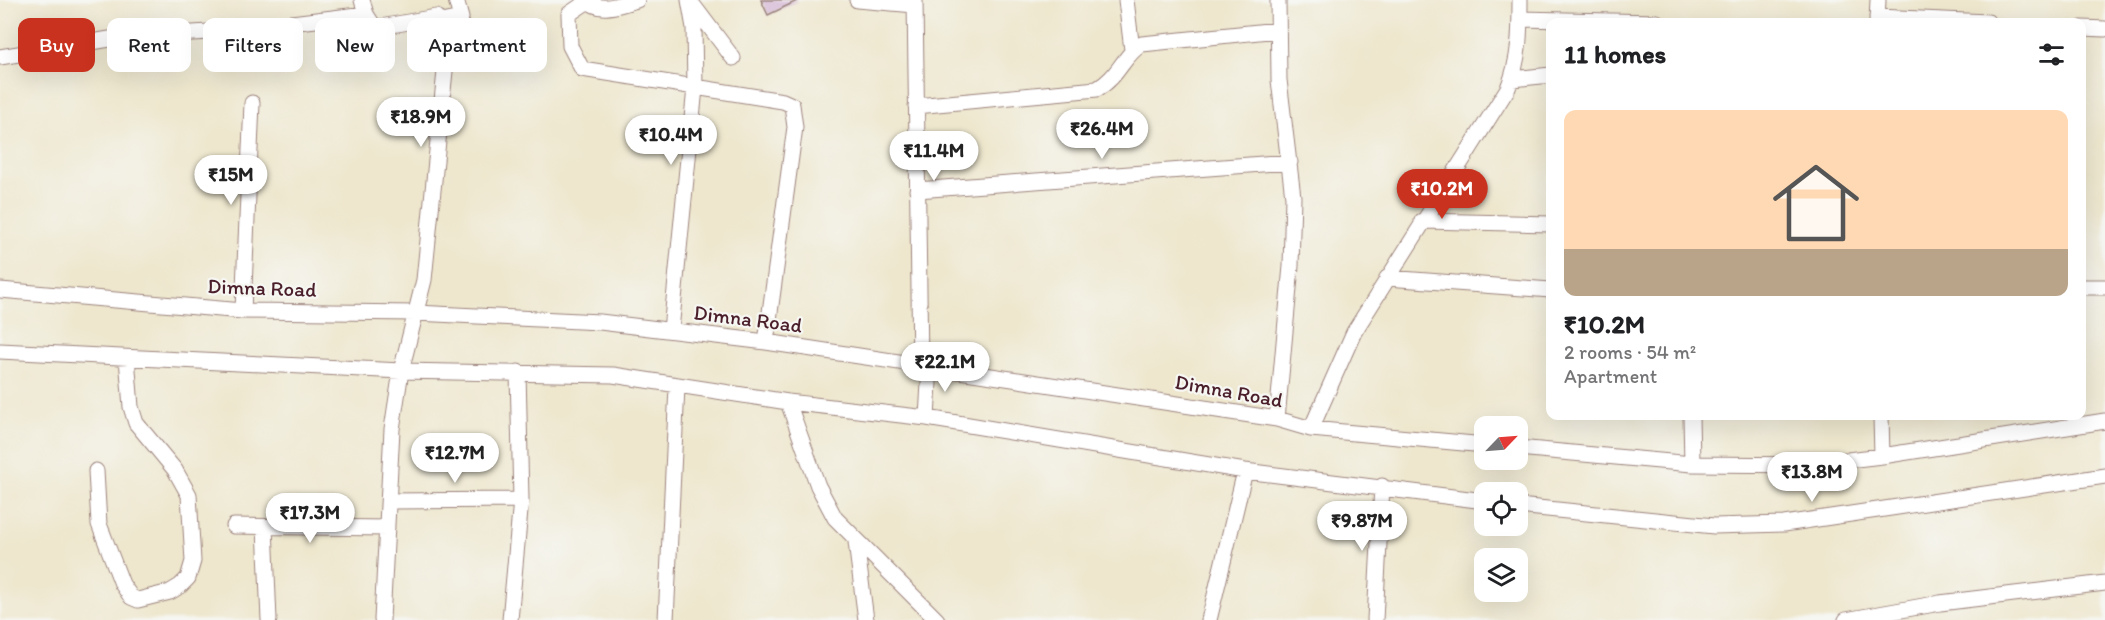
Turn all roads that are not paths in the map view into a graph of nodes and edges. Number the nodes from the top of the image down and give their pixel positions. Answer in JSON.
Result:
{"nodes":[{"id":1,"x":456,"y":0,"type":"edge"},
{"id":2,"x":857,"y":0,"type":"edge"},
{"id":3,"x":1126,"y":0,"type":"edge"},
{"id":4,"x":1278,"y":0,"type":"edge"},
{"id":5,"x":1520,"y":0,"type":"edge"},
{"id":6,"x":1878,"y":0,"type":"edge"},
{"id":7,"x":587,"y":1,"type":"edge"},
{"id":8,"x":632,"y":1,"type":"edge"},
{"id":9,"x":915,"y":3,"type":"edge"},
{"id":10,"x":364,"y":7,"type":"edge"},
{"id":11,"x":421,"y":18,"type":"edge"},
{"id":12,"x":437,"y":18,"type":"edge"},
{"id":13,"x":461,"y":18,"type":"edge"},
{"id":14,"x":1877,"y":18,"type":"edge"},
{"id":15,"x":1520,"y":19,"type":"junction"},
{"id":16,"x":1546,"y":20,"type":"edge"},
{"id":17,"x":407,"y":22,"type":"edge"},
{"id":18,"x":2086,"y":28,"type":"edge"},
{"id":19,"x":2105,"y":29,"type":"edge"},
{"id":20,"x":1278,"y":30,"type":"junction"},
{"id":21,"x":1132,"y":50,"type":"junction"},
{"id":22,"x":0,"y":57,"type":"edge"},
{"id":23,"x":733,"y":58,"type":"dead end"},
{"id":24,"x":445,"y":72,"type":"edge"},
{"id":25,"x":1546,"y":76,"type":"edge"},
{"id":26,"x":1512,"y":79,"type":"junction"},
{"id":27,"x":695,"y":88,"type":"junction"},
{"id":28,"x":252,"y":103,"type":"dead end"},
{"id":29,"x":916,"y":106,"type":"junction"},
{"id":30,"x":1290,"y":162,"type":"junction"},
{"id":31,"x":917,"y":190,"type":"junction"},
{"id":32,"x":1422,"y":221,"type":"junction"},
{"id":33,"x":1546,"y":224,"type":"edge"},
{"id":34,"x":1387,"y":278,"type":"junction"},
{"id":35,"x":2086,"y":287,"type":"edge"},
{"id":36,"x":2105,"y":287,"type":"edge"},
{"id":37,"x":0,"y":290,"type":"edge"},
{"id":38,"x":1546,"y":290,"type":"edge"},
{"id":39,"x":243,"y":311,"type":"junction"},
{"id":40,"x":416,"y":313,"type":"junction"},
{"id":41,"x":671,"y":330,"type":"junction"},
{"id":42,"x":766,"y":342,"type":"junction"},
{"id":43,"x":0,"y":351,"type":"edge"},
{"id":44,"x":127,"y":358,"type":"junction"},
{"id":45,"x":925,"y":365,"type":"junction"},
{"id":46,"x":401,"y":370,"type":"junction"},
{"id":47,"x":518,"y":372,"type":"junction"},
{"id":48,"x":678,"y":387,"type":"junction"},
{"id":49,"x":788,"y":402,"type":"junction"},
{"id":50,"x":927,"y":418,"type":"junction"},
{"id":51,"x":1277,"y":419,"type":"junction"},
{"id":52,"x":1691,"y":420,"type":"edge"},
{"id":53,"x":1881,"y":420,"type":"edge"},
{"id":54,"x":2105,"y":421,"type":"edge"},
{"id":55,"x":1311,"y":429,"type":"junction"},
{"id":56,"x":1474,"y":444,"type":"edge"},
{"id":57,"x":1528,"y":449,"type":"edge"},
{"id":58,"x":1882,"y":456,"type":"junction"},
{"id":59,"x":1692,"y":464,"type":"junction"},
{"id":60,"x":96,"y":471,"type":"dead end"},
{"id":61,"x":1245,"y":471,"type":"junction"},
{"id":62,"x":2105,"y":476,"type":"edge"},
{"id":63,"x":1382,"y":486,"type":"junction"},
{"id":64,"x":1474,"y":499,"type":"edge"},
{"id":65,"x":521,"y":500,"type":"junction"},
{"id":66,"x":389,"y":501,"type":"junction"},
{"id":67,"x":1528,"y":507,"type":"edge"},
{"id":68,"x":234,"y":526,"type":"dead end"},
{"id":69,"x":265,"y":527,"type":"junction"},
{"id":70,"x":387,"y":528,"type":"junction"},
{"id":71,"x":856,"y":542,"type":"junction"},
{"id":72,"x":2105,"y":583,"type":"edge"},
{"id":73,"x":268,"y":620,"type":"edge"},
{"id":74,"x":382,"y":620,"type":"edge"},
{"id":75,"x":510,"y":620,"type":"edge"},
{"id":76,"x":666,"y":620,"type":"edge"},
{"id":77,"x":866,"y":620,"type":"edge"},
{"id":78,"x":937,"y":620,"type":"edge"},
{"id":79,"x":1209,"y":620,"type":"edge"},
{"id":80,"x":1375,"y":620,"type":"edge"},
{"id":81,"x":1846,"y":620,"type":"edge"}],
"edges":[{"from":1,"to":13,"type":"street"},
{"from":2,"to":9,"type":"street"},
{"from":3,"to":21,"type":"street"},
{"from":4,"to":20,"type":"street"},
{"from":5,"to":15,"type":"street"},
{"from":6,"to":14,"type":"street"},
{"from":7,"to":8,"type":"street"},
{"from":7,"to":27,"type":"street"},
{"from":9,"to":29,"type":"street"},
{"from":10,"to":17,"type":"street"},
{"from":10,"to":22,"type":"street"},
{"from":11,"to":12,"type":"street"},
{"from":15,"to":16,"type":"street"},
{"from":15,"to":26,"type":"street"},
{"from":18,"to":19,"type":"street"},
{"from":20,"to":21,"type":"street"},
{"from":20,"to":30,"type":"street"},
{"from":21,"to":29,"type":"street"},
{"from":23,"to":27,"type":"street"},
{"from":24,"to":40,"type":"street"},
{"from":25,"to":26,"type":"street"},
{"from":26,"to":32,"type":"street"},
{"from":27,"to":41,"type":"street"},
{"from":27,"to":42,"type":"street"},
{"from":28,"to":39,"type":"street"},
{"from":29,"to":31,"type":"street"},
{"from":30,"to":31,"type":"street"},
{"from":30,"to":51,"type":"street"},
{"from":31,"to":45,"type":"street"},
{"from":32,"to":33,"type":"street"},
{"from":32,"to":34,"type":"street"},
{"from":34,"to":38,"type":"street"},
{"from":34,"to":55,"type":"street"},
{"from":35,"to":36,"type":"street"},
{"from":37,"to":39,"type":"street","name":"Dimna Road"},
{"from":39,"to":40,"type":"street","name":"Dimna Road"},
{"from":40,"to":41,"type":"street","name":"Dimna Road"},
{"from":40,"to":46,"type":"street"},
{"from":41,"to":42,"type":"street","name":"Dimna Road"},
{"from":42,"to":45,"type":"street","name":"Dimna Road"},
{"from":43,"to":44,"type":"street"},
{"from":44,"to":46,"type":"street"},
{"from":44,"to":60,"type":"street"},
{"from":45,"to":50,"type":"street"},
{"from":45,"to":51,"type":"street","name":"Dimna Road"},
{"from":46,"to":47,"type":"street"},
{"from":46,"to":66,"type":"street"},
{"from":47,"to":48,"type":"street"},
{"from":47,"to":65,"type":"street"},
{"from":48,"to":49,"type":"street"},
{"from":48,"to":76,"type":"street"},
{"from":49,"to":50,"type":"street"},
{"from":49,"to":71,"type":"street"},
{"from":50,"to":61,"type":"street"},
{"from":51,"to":55,"type":"street","name":"Dimna Road"},
{"from":52,"to":59,"type":"street"},
{"from":53,"to":58,"type":"street"},
{"from":54,"to":58,"type":"street"},
{"from":55,"to":56,"type":"street","name":"Dimna Road"},
{"from":57,"to":59,"type":"street"},
{"from":58,"to":59,"type":"street"},
{"from":61,"to":63,"type":"street"},
{"from":61,"to":79,"type":"street"},
{"from":62,"to":67,"type":"street"},
{"from":63,"to":64,"type":"street"},
{"from":63,"to":80,"type":"street"},
{"from":65,"to":66,"type":"street"},
{"from":65,"to":75,"type":"street"},
{"from":66,"to":70,"type":"street"},
{"from":68,"to":69,"type":"street"},
{"from":69,"to":70,"type":"street"},
{"from":69,"to":73,"type":"street"},
{"from":70,"to":74,"type":"street"},
{"from":71,"to":77,"type":"street"},
{"from":71,"to":78,"type":"street"},
{"from":72,"to":81,"type":"street"}]}
